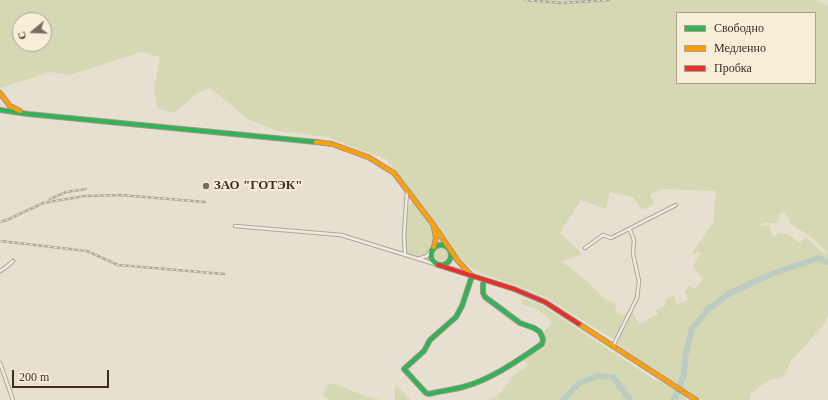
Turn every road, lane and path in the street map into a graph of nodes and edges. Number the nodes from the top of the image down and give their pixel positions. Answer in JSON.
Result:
{"nodes":[{"id":1,"x":1,"y":96,"type":"edge"},
{"id":2,"x":0,"y":109,"type":"edge"},
{"id":3,"x":28,"y":114,"type":"junction"},
{"id":4,"x":407,"y":191,"type":"junction"},
{"id":5,"x":676,"y":205,"type":"dead end"},
{"id":6,"x":432,"y":223,"type":"junction"},
{"id":7,"x":235,"y":226,"type":"dead end"},
{"id":8,"x":630,"y":230,"type":"junction"},
{"id":9,"x":585,"y":248,"type":"dead end"},
{"id":10,"x":432,"y":250,"type":"junction"},
{"id":11,"x":450,"y":250,"type":"junction"},
{"id":12,"x":405,"y":255,"type":"junction"},
{"id":13,"x":418,"y":259,"type":"junction"},
{"id":14,"x":13,"y":261,"type":"dead end"},
{"id":15,"x":438,"y":265,"type":"junction"},
{"id":16,"x":0,"y":271,"type":"edge"},
{"id":17,"x":472,"y":276,"type":"junction"},
{"id":18,"x":483,"y":284,"type":"dead end"},
{"id":19,"x":613,"y":346,"type":"junction"},
{"id":20,"x":0,"y":363,"type":"edge"},
{"id":21,"x":13,"y":400,"type":"edge"},
{"id":22,"x":696,"y":400,"type":"edge"}],
"edges":[{"from":1,"to":2,"type":"street"},
{"from":1,"to":3,"type":"street"},
{"from":2,"to":3,"type":"street"},
{"from":3,"to":4,"type":"street"},
{"from":4,"to":6,"type":"street"},
{"from":4,"to":12,"type":"street"},
{"from":5,"to":8,"type":"street"},
{"from":6,"to":10,"type":"street"},
{"from":6,"to":11,"type":"street"},
{"from":7,"to":12,"type":"street"},
{"from":8,"to":9,"type":"street"},
{"from":8,"to":19,"type":"street"},
{"from":10,"to":11,"type":"street"},
{"from":10,"to":13,"type":"street"},
{"from":10,"to":15,"type":"street"},
{"from":11,"to":15,"type":"street"},
{"from":11,"to":17,"type":"street"},
{"from":12,"to":13,"type":"street"},
{"from":13,"to":15,"type":"street"},
{"from":14,"to":16,"type":"street"},
{"from":15,"to":17,"type":"street"},
{"from":17,"to":18,"type":"street"},
{"from":17,"to":19,"type":"street"},
{"from":19,"to":22,"type":"street"},
{"from":20,"to":21,"type":"street"}]}
